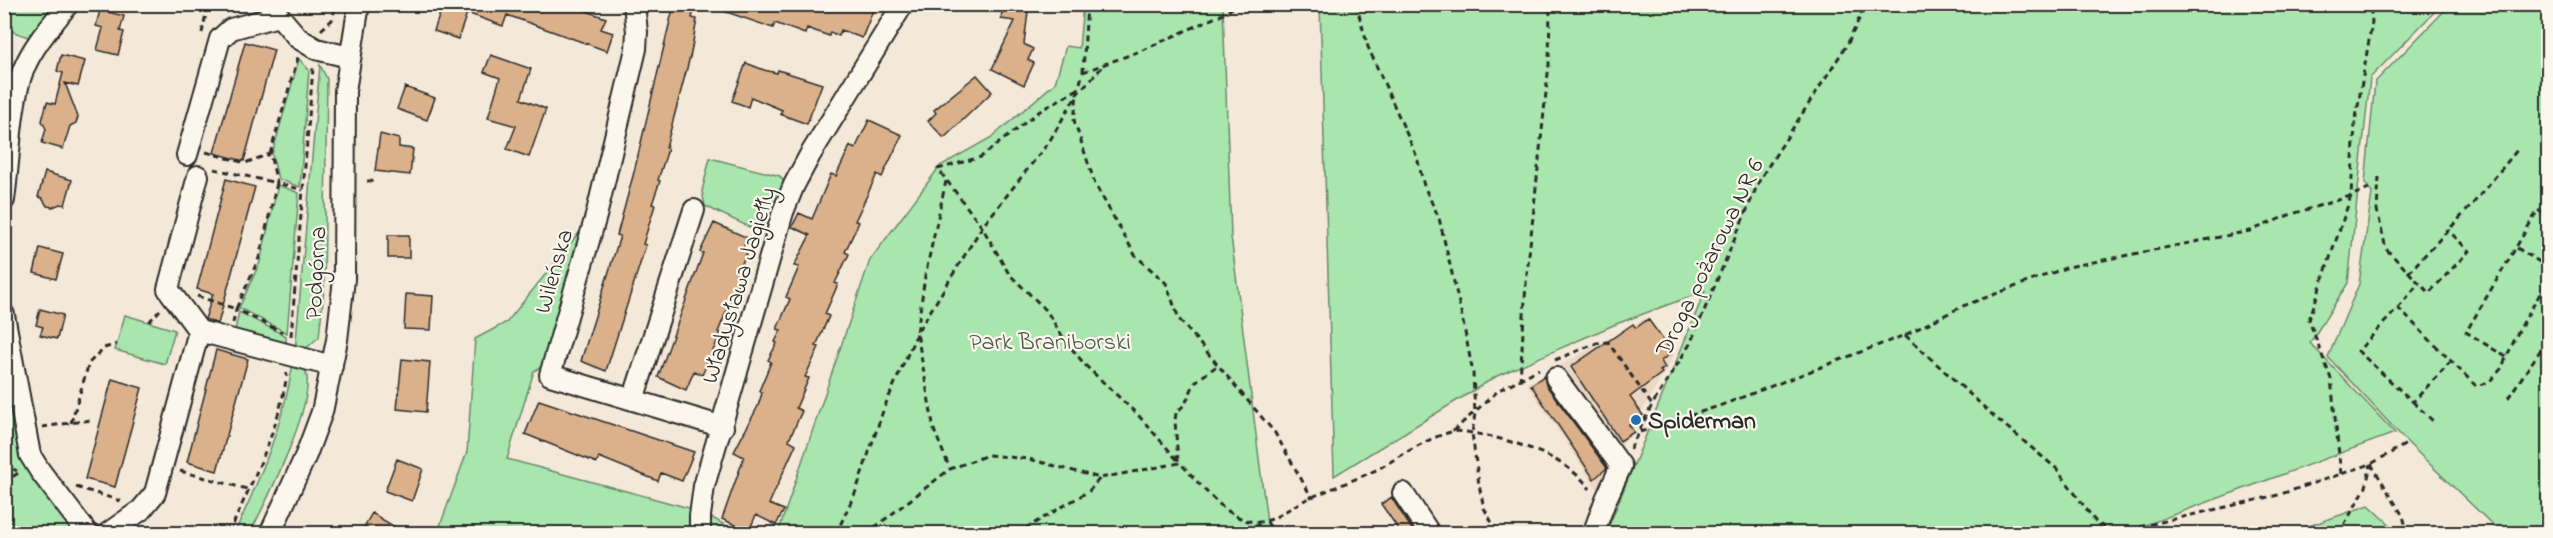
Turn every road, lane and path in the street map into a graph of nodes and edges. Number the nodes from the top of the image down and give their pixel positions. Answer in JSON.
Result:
{"nodes":[{"id":1,"x":68,"y":4,"type":"edge"},
{"id":2,"x":336,"y":4,"type":"edge"},
{"id":3,"x":359,"y":4,"type":"edge"},
{"id":4,"x":634,"y":4,"type":"edge"},
{"id":5,"x":903,"y":4,"type":"edge"},
{"id":6,"x":1087,"y":4,"type":"edge"},
{"id":7,"x":1238,"y":4,"type":"edge"},
{"id":8,"x":1356,"y":4,"type":"edge"},
{"id":9,"x":1550,"y":4,"type":"edge"},
{"id":10,"x":1866,"y":4,"type":"edge"},
{"id":11,"x":2370,"y":4,"type":"edge"},
{"id":12,"x":274,"y":10,"type":"edge"},
{"id":13,"x":318,"y":34,"type":"dead end"},
{"id":14,"x":350,"y":57,"type":"junction"},
{"id":15,"x":314,"y":63,"type":"dead end"},
{"id":16,"x":1106,"y":63,"type":"junction"},
{"id":17,"x":313,"y":68,"type":"junction"},
{"id":18,"x":1083,"y":72,"type":"junction"},
{"id":19,"x":1078,"y":89,"type":"junction"},
{"id":20,"x":1077,"y":94,"type":"junction"},
{"id":21,"x":2518,"y":149,"type":"dead end"},
{"id":22,"x":189,"y":152,"type":"joint"},
{"id":23,"x":270,"y":154,"type":"junction"},
{"id":24,"x":198,"y":176,"type":"dead end"},
{"id":25,"x":2379,"y":177,"type":"dead end"},
{"id":26,"x":946,"y":180,"type":"junction"},
{"id":27,"x":367,"y":182,"type":"dead end"},
{"id":28,"x":377,"y":182,"type":"dead end"},
{"id":29,"x":277,"y":183,"type":"junction"},
{"id":30,"x":2369,"y":188,"type":"dead end"},
{"id":31,"x":303,"y":190,"type":"junction"},
{"id":32,"x":2351,"y":196,"type":"junction"},
{"id":33,"x":4,"y":200,"type":"edge"},
{"id":34,"x":694,"y":210,"type":"dead end"},
{"id":35,"x":2548,"y":217,"type":"edge"},
{"id":36,"x":982,"y":227,"type":"junction"},
{"id":37,"x":2448,"y":230,"type":"junction"},
{"id":38,"x":2516,"y":248,"type":"junction"},
{"id":39,"x":2548,"y":267,"type":"edge"},
{"id":40,"x":2408,"y":273,"type":"junction"},
{"id":41,"x":2548,"y":280,"type":"edge"},
{"id":42,"x":2419,"y":283,"type":"junction"},
{"id":43,"x":196,"y":296,"type":"dead end"},
{"id":44,"x":2398,"y":308,"type":"junction"},
{"id":45,"x":236,"y":309,"type":"junction"},
{"id":46,"x":4,"y":315,"type":"edge"},
{"id":47,"x":200,"y":331,"type":"junction"},
{"id":48,"x":917,"y":333,"type":"junction"},
{"id":49,"x":1905,"y":335,"type":"junction"},
{"id":50,"x":230,"y":339,"type":"junction"},
{"id":51,"x":2548,"y":339,"type":"edge"},
{"id":52,"x":117,"y":344,"type":"dead end"},
{"id":53,"x":290,"y":345,"type":"junction"},
{"id":54,"x":1610,"y":345,"type":"dead end"},
{"id":55,"x":2506,"y":357,"type":"junction"},
{"id":56,"x":2451,"y":361,"type":"junction"},
{"id":57,"x":1218,"y":364,"type":"junction"},
{"id":58,"x":332,"y":366,"type":"junction"},
{"id":59,"x":1556,"y":378,"type":"dead end"},
{"id":60,"x":1520,"y":381,"type":"dead end"},
{"id":61,"x":2508,"y":398,"type":"dead end"},
{"id":62,"x":633,"y":400,"type":"junction"},
{"id":63,"x":2413,"y":402,"type":"junction"},
{"id":64,"x":1652,"y":405,"type":"junction"},
{"id":65,"x":1475,"y":414,"type":"junction"},
{"id":66,"x":91,"y":420,"type":"dead end"},
{"id":67,"x":71,"y":423,"type":"junction"},
{"id":68,"x":2435,"y":423,"type":"dead end"},
{"id":69,"x":39,"y":427,"type":"dead end"},
{"id":70,"x":723,"y":427,"type":"junction"},
{"id":71,"x":1453,"y":431,"type":"junction"},
{"id":72,"x":1472,"y":433,"type":"junction"},
{"id":73,"x":2408,"y":443,"type":"dead end"},
{"id":74,"x":1179,"y":463,"type":"junction"},
{"id":75,"x":178,"y":464,"type":"dead end"},
{"id":76,"x":2371,"y":464,"type":"junction"},
{"id":77,"x":950,"y":469,"type":"junction"},
{"id":78,"x":20,"y":472,"type":"dead end"},
{"id":79,"x":2341,"y":474,"type":"junction"},
{"id":80,"x":1100,"y":478,"type":"junction"},
{"id":81,"x":4,"y":482,"type":"edge"},
{"id":82,"x":72,"y":486,"type":"dead end"},
{"id":83,"x":248,"y":489,"type":"junction"},
{"id":84,"x":1403,"y":494,"type":"dead end"},
{"id":85,"x":1312,"y":498,"type":"junction"},
{"id":86,"x":1606,"y":499,"type":"junction"},
{"id":87,"x":142,"y":508,"type":"junction"},
{"id":88,"x":1265,"y":522,"type":"junction"},
{"id":89,"x":2110,"y":533,"type":"edge"},
{"id":90,"x":88,"y":534,"type":"edge"},
{"id":91,"x":107,"y":534,"type":"edge"},
{"id":92,"x":229,"y":534,"type":"edge"},
{"id":93,"x":270,"y":534,"type":"edge"},
{"id":94,"x":700,"y":534,"type":"edge"},
{"id":95,"x":836,"y":534,"type":"edge"},
{"id":96,"x":866,"y":534,"type":"edge"},
{"id":97,"x":1016,"y":534,"type":"edge"},
{"id":98,"x":1246,"y":534,"type":"edge"},
{"id":99,"x":1275,"y":534,"type":"edge"},
{"id":100,"x":1430,"y":534,"type":"edge"},
{"id":101,"x":1498,"y":534,"type":"edge"},
{"id":102,"x":1593,"y":534,"type":"edge"},
{"id":103,"x":2340,"y":534,"type":"edge"},
{"id":104,"x":2408,"y":534,"type":"edge"}],
"edges":[{"from":1,"to":33,"type":"street"},
{"from":2,"to":13,"type":"path"},
{"from":3,"to":14,"type":"street","name":"Podgórna"},
{"from":4,"to":62,"type":"street","name":"Wileńska"},
{"from":5,"to":70,"type":"street","name":"Władysława Jagiełły"},
{"from":6,"to":18,"type":"path"},
{"from":7,"to":16,"type":"path"},
{"from":8,"to":65,"type":"path"},
{"from":9,"to":60,"type":"path"},
{"from":10,"to":64,"type":"path","name":"Droga pożarowa NR 6"},
{"from":11,"to":32,"type":"path"},
{"from":12,"to":14,"type":"street"},
{"from":12,"to":22,"type":"street"},
{"from":14,"to":58,"type":"street","name":"Podgórna"},
{"from":15,"to":17,"type":"path"},
{"from":16,"to":18,"type":"path"},
{"from":16,"to":20,"type":"path"},
{"from":17,"to":23,"type":"path"},
{"from":17,"to":31,"type":"path"},
{"from":18,"to":19,"type":"path"},
{"from":19,"to":20,"type":"path"},
{"from":19,"to":26,"type":"path"},
{"from":20,"to":36,"type":"path"},
{"from":20,"to":57,"type":"path"},
{"from":21,"to":37,"type":"path"},
{"from":22,"to":23,"type":"path"},
{"from":23,"to":29,"type":"path"},
{"from":24,"to":47,"type":"street"},
{"from":25,"to":40,"type":"path"},
{"from":26,"to":36,"type":"path"},
{"from":26,"to":48,"type":"path"},
{"from":27,"to":28,"type":"path"},
{"from":29,"to":31,"type":"path"},
{"from":29,"to":45,"type":"path"},
{"from":30,"to":32,"type":"path"},
{"from":31,"to":53,"type":"path"},
{"from":32,"to":49,"type":"path"},
{"from":32,"to":79,"type":"path"},
{"from":34,"to":62,"type":"street"},
{"from":35,"to":38,"type":"path"},
{"from":36,"to":48,"type":"path"},
{"from":36,"to":74,"type":"path"},
{"from":37,"to":40,"type":"path"},
{"from":37,"to":42,"type":"path"},
{"from":38,"to":39,"type":"path"},
{"from":38,"to":55,"type":"path"},
{"from":40,"to":42,"type":"path"},
{"from":41,"to":55,"type":"path"},
{"from":42,"to":44,"type":"path"},
{"from":43,"to":45,"type":"path"},
{"from":44,"to":56,"type":"path"},
{"from":44,"to":63,"type":"path"},
{"from":45,"to":50,"type":"path"},
{"from":45,"to":53,"type":"path"},
{"from":46,"to":90,"type":"street"},
{"from":47,"to":50,"type":"street"},
{"from":47,"to":87,"type":"street"},
{"from":48,"to":77,"type":"path"},
{"from":48,"to":95,"type":"path"},
{"from":49,"to":64,"type":"path","name":"Droga pożarowa NR 6"},
{"from":49,"to":89,"type":"path"},
{"from":50,"to":53,"type":"street"},
{"from":51,"to":61,"type":"path"},
{"from":52,"to":67,"type":"path"},
{"from":53,"to":58,"type":"street"},
{"from":53,"to":83,"type":"path"},
{"from":54,"to":64,"type":"path"},
{"from":55,"to":56,"type":"path"},
{"from":56,"to":63,"type":"path"},
{"from":57,"to":74,"type":"path"},
{"from":57,"to":85,"type":"path"},
{"from":58,"to":93,"type":"street","name":"Podgórna"},
{"from":59,"to":86,"type":"street"},
{"from":62,"to":70,"type":"street","name":"Wileńska"},
{"from":63,"to":68,"type":"path"},
{"from":65,"to":71,"type":"path"},
{"from":65,"to":72,"type":"path"},
{"from":66,"to":67,"type":"path"},
{"from":67,"to":69,"type":"path"},
{"from":70,"to":94,"type":"street","name":"Władysława Jagiełły"},
{"from":71,"to":72,"type":"path"},
{"from":71,"to":85,"type":"path"},
{"from":72,"to":86,"type":"path"},
{"from":72,"to":101,"type":"path"},
{"from":73,"to":76,"type":"path"},
{"from":74,"to":80,"type":"path"},
{"from":74,"to":88,"type":"path"},
{"from":75,"to":83,"type":"path"},
{"from":76,"to":79,"type":"path"},
{"from":76,"to":103,"type":"path"},
{"from":76,"to":104,"type":"path"},
{"from":77,"to":80,"type":"path"},
{"from":77,"to":96,"type":"path"},
{"from":78,"to":81,"type":"path"},
{"from":79,"to":89,"type":"path"},
{"from":80,"to":97,"type":"path"},
{"from":82,"to":87,"type":"path"},
{"from":83,"to":92,"type":"path"},
{"from":84,"to":100,"type":"street"},
{"from":85,"to":88,"type":"path"},
{"from":86,"to":102,"type":"street"},
{"from":87,"to":91,"type":"street"},
{"from":88,"to":98,"type":"path"},
{"from":88,"to":99,"type":"path"}]}
